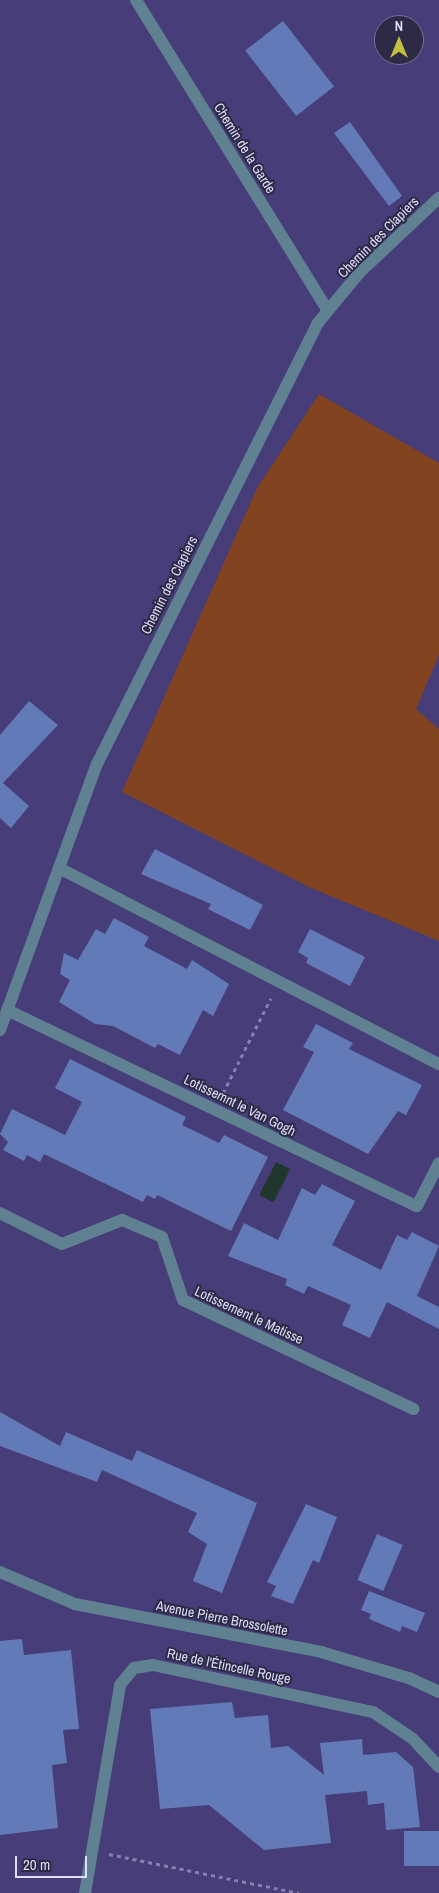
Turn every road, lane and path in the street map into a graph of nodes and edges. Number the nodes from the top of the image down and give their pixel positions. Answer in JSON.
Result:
{"nodes":[{"id":1,"x":136,"y":0,"type":"edge"},
{"id":2,"x":439,"y":198,"type":"edge"},
{"id":3,"x":328,"y":311,"type":"junction"},
{"id":4,"x":59,"y":868,"type":"junction"},
{"id":5,"x":279,"y":982,"type":"junction"},
{"id":6,"x":7,"y":1010,"type":"junction"},
{"id":7,"x":0,"y":1030,"type":"edge"},
{"id":8,"x":439,"y":1064,"type":"edge"},
{"id":9,"x":215,"y":1109,"type":"junction"},
{"id":10,"x":439,"y":1163,"type":"edge"},
{"id":11,"x":0,"y":1214,"type":"edge"},
{"id":12,"x":414,"y":1409,"type":"dead end"},
{"id":13,"x":0,"y":1572,"type":"edge"},
{"id":14,"x":439,"y":1692,"type":"edge"},
{"id":15,"x":439,"y":1767,"type":"edge"},
{"id":16,"x":92,"y":1850,"type":"junction"},
{"id":17,"x":85,"y":1893,"type":"edge"},
{"id":18,"x":299,"y":1893,"type":"edge"}],
"edges":[{"from":1,"to":3,"type":"street","name":"Chemin de la Garde"},
{"from":2,"to":3,"type":"street","name":"Chemin des Clapiers"},
{"from":3,"to":4,"type":"street","name":"Chemin des Clapiers"},
{"from":4,"to":5,"type":"street"},
{"from":4,"to":6,"type":"street","name":"Chemin des Clapiers"},
{"from":5,"to":8,"type":"street"},
{"from":5,"to":9,"type":"path"},
{"from":6,"to":7,"type":"street","name":"Chemin des Clapiers"},
{"from":6,"to":9,"type":"street","name":"Lotissemnt le Van Gogh"},
{"from":9,"to":10,"type":"street","name":"Lotissemnt le Van Gogh"},
{"from":11,"to":12,"type":"street","name":"Lotissement le Matisse"},
{"from":13,"to":14,"type":"street","name":"Avenue Pierre Brossolette"},
{"from":15,"to":16,"type":"street","name":"Rue de l'Étincelle Rouge"},
{"from":16,"to":17,"type":"street","name":"Rue de l'Étincelle Rouge"},
{"from":16,"to":18,"type":"path"}]}
